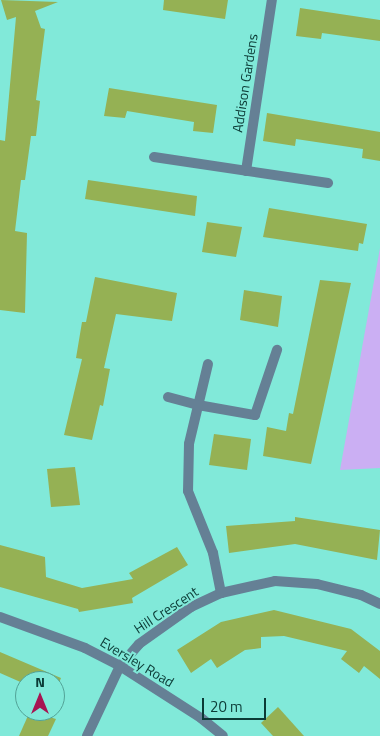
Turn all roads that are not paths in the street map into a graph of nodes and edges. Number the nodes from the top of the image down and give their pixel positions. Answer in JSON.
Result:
{"nodes":[{"id":1,"x":272,"y":0,"type":"edge"},
{"id":2,"x":154,"y":157,"type":"dead end"},
{"id":3,"x":246,"y":171,"type":"junction"},
{"id":4,"x":328,"y":183,"type":"dead end"},
{"id":5,"x":277,"y":350,"type":"dead end"},
{"id":6,"x":208,"y":364,"type":"dead end"},
{"id":7,"x":168,"y":397,"type":"dead end"},
{"id":8,"x":198,"y":405,"type":"junction"},
{"id":9,"x":221,"y":593,"type":"junction"},
{"id":10,"x":380,"y":604,"type":"edge"},
{"id":11,"x":0,"y":617,"type":"edge"},
{"id":12,"x":120,"y":666,"type":"junction"},
{"id":13,"x":87,"y":736,"type":"edge"},
{"id":14,"x":223,"y":736,"type":"edge"}],
"edges":[{"from":1,"to":3,"type":"street","name":"Addison Gardens"},
{"from":2,"to":3,"type":"street"},
{"from":3,"to":4,"type":"street"},
{"from":5,"to":8,"type":"street"},
{"from":6,"to":8,"type":"street"},
{"from":7,"to":8,"type":"street"},
{"from":8,"to":9,"type":"street"},
{"from":9,"to":10,"type":"street","name":"Hill Crescent"},
{"from":9,"to":12,"type":"street","name":"Hill Crescent"},
{"from":11,"to":12,"type":"street","name":"Eversley Road"},
{"from":12,"to":13,"type":"street","name":"Hill Crescent"},
{"from":12,"to":14,"type":"street","name":"Eversley Road"}]}
